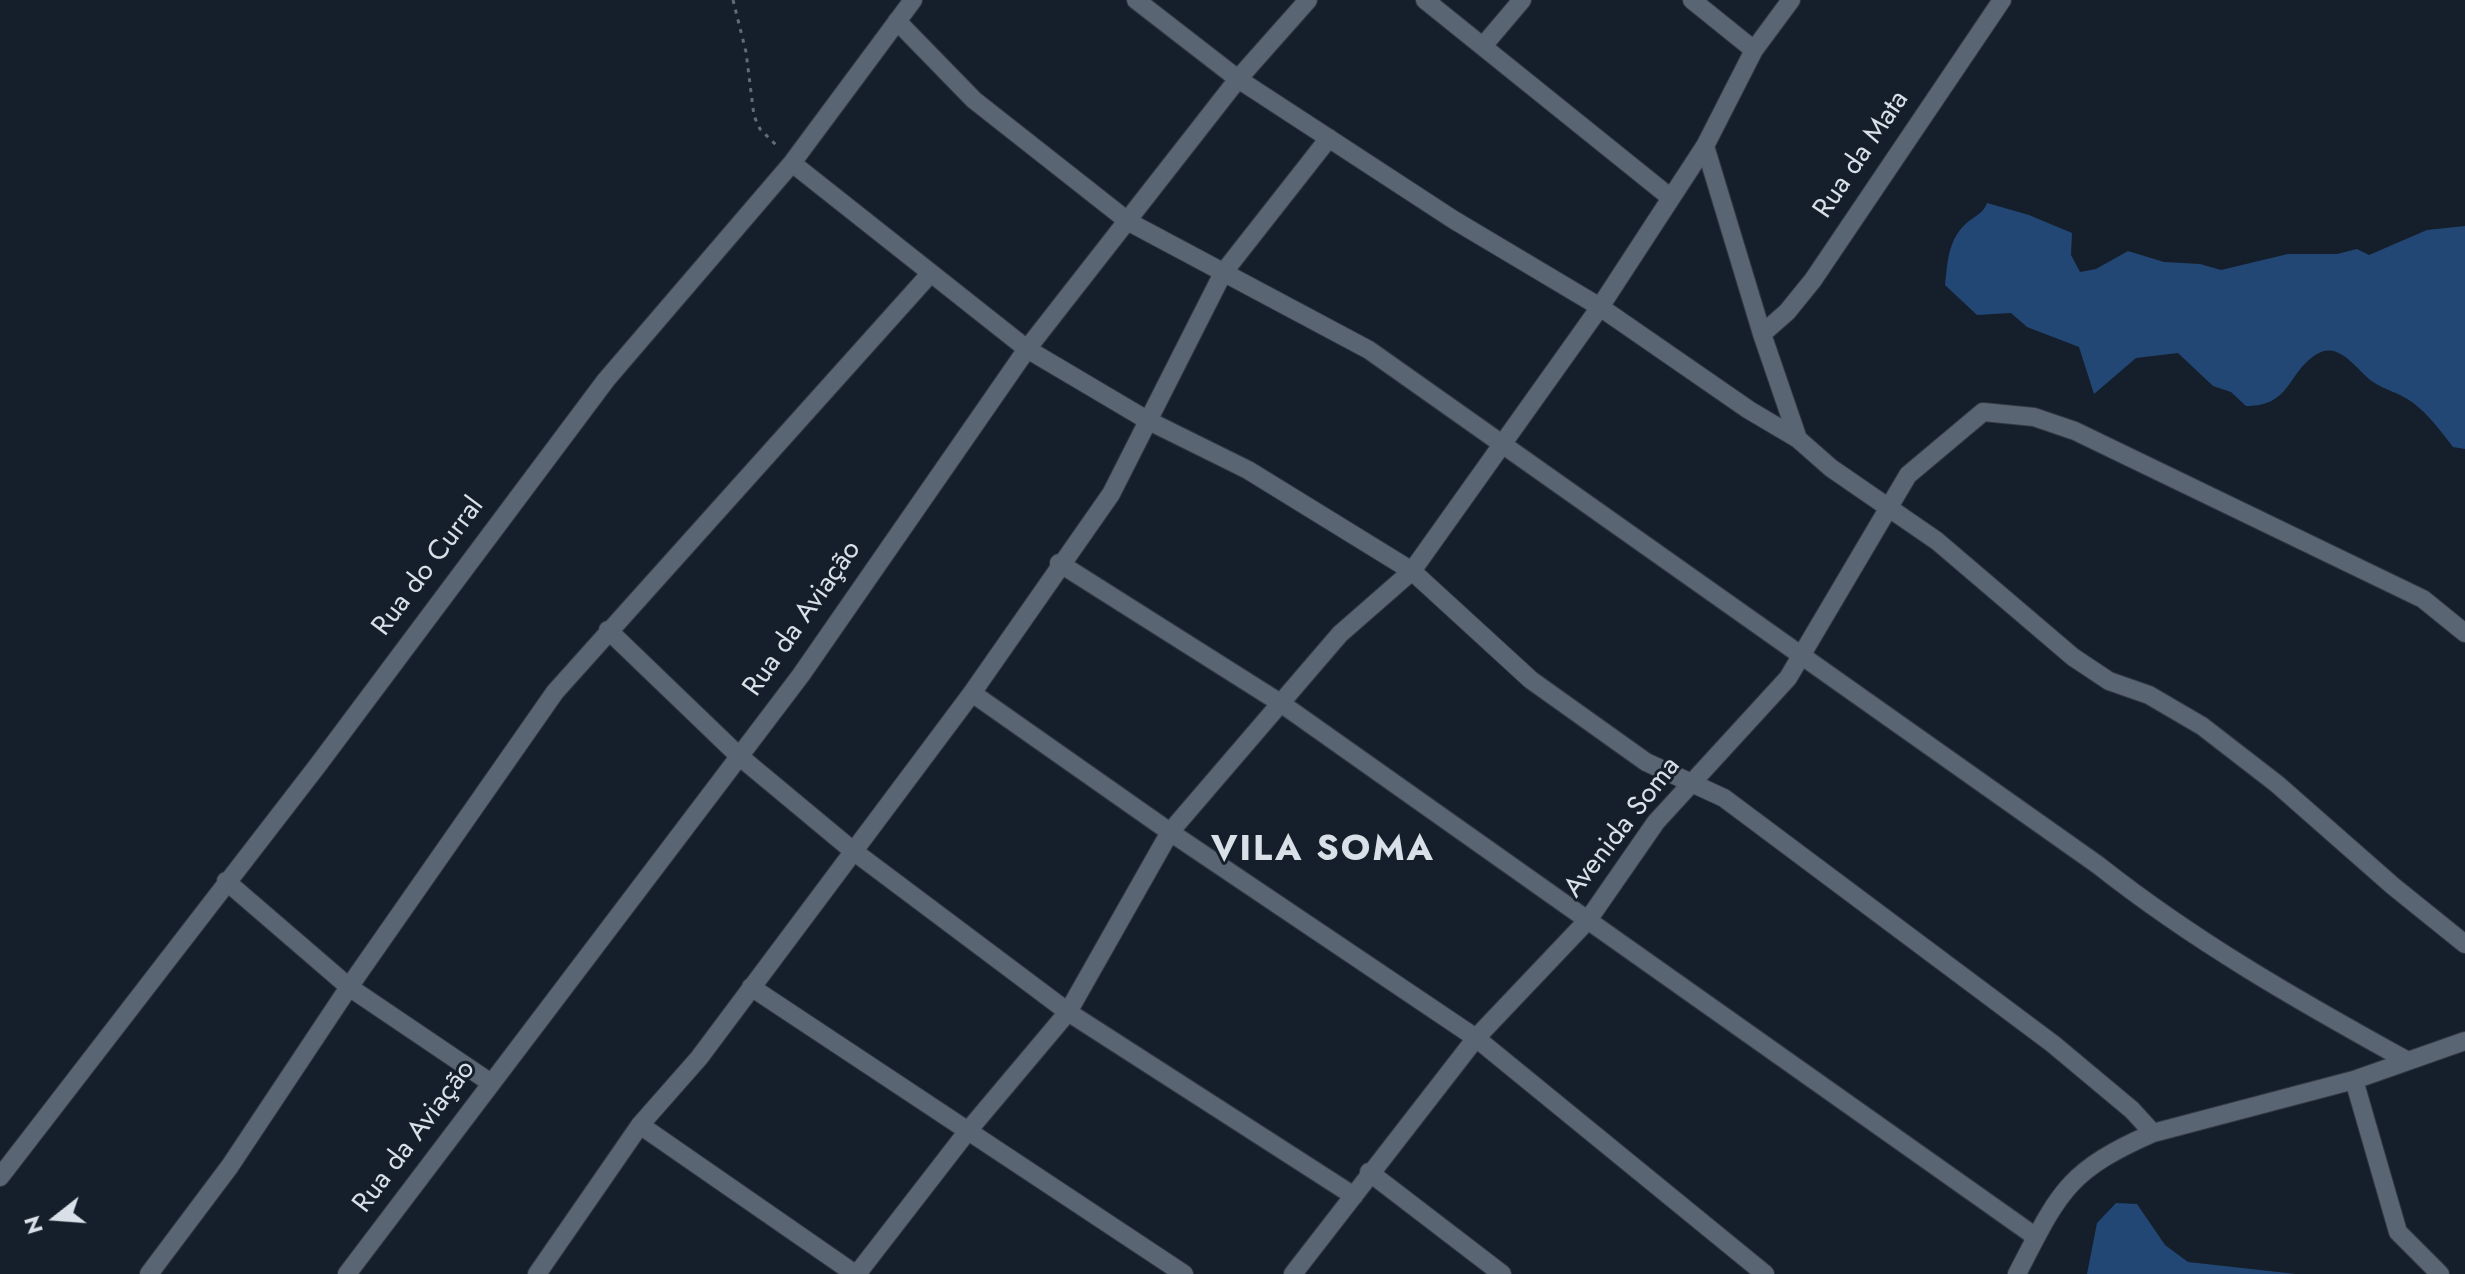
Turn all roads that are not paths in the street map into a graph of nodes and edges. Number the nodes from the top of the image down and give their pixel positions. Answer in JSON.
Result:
{"nodes":[{"id":1,"x":913,"y":0,"type":"edge"},
{"id":2,"x":1136,"y":0,"type":"edge"},
{"id":3,"x":1308,"y":0,"type":"edge"},
{"id":4,"x":1425,"y":0,"type":"edge"},
{"id":5,"x":1522,"y":0,"type":"edge"},
{"id":6,"x":1692,"y":0,"type":"edge"},
{"id":7,"x":1791,"y":0,"type":"edge"},
{"id":8,"x":2002,"y":0,"type":"edge"},
{"id":9,"x":897,"y":21,"type":"junction"},
{"id":10,"x":1483,"y":46,"type":"junction"},
{"id":11,"x":1754,"y":50,"type":"junction"},
{"id":12,"x":1238,"y":79,"type":"junction"},
{"id":13,"x":1329,"y":138,"type":"junction"},
{"id":14,"x":1705,"y":146,"type":"junction"},
{"id":15,"x":792,"y":163,"type":"junction"},
{"id":16,"x":1671,"y":198,"type":"junction"},
{"id":17,"x":1129,"y":222,"type":"junction"},
{"id":18,"x":1223,"y":273,"type":"junction"},
{"id":19,"x":930,"y":274,"type":"junction"},
{"id":20,"x":1600,"y":307,"type":"junction"},
{"id":21,"x":1762,"y":334,"type":"junction"},
{"id":22,"x":1027,"y":349,"type":"junction"},
{"id":23,"x":1147,"y":420,"type":"junction"},
{"id":24,"x":1798,"y":439,"type":"junction"},
{"id":25,"x":1502,"y":443,"type":"junction"},
{"id":26,"x":1887,"y":510,"type":"junction"},
{"id":27,"x":1059,"y":563,"type":"junction"},
{"id":28,"x":1412,"y":571,"type":"junction"},
{"id":29,"x":608,"y":630,"type":"junction"},
{"id":30,"x":2465,"y":633,"type":"edge"},
{"id":31,"x":1803,"y":658,"type":"junction"},
{"id":32,"x":972,"y":693,"type":"junction"},
{"id":33,"x":1282,"y":704,"type":"junction"},
{"id":34,"x":739,"y":756,"type":"junction"},
{"id":35,"x":1692,"y":783,"type":"junction"},
{"id":36,"x":1170,"y":832,"type":"junction"},
{"id":37,"x":852,"y":850,"type":"junction"},
{"id":38,"x":226,"y":881,"type":"junction"},
{"id":39,"x":1588,"y":920,"type":"junction"},
{"id":40,"x":2465,"y":944,"type":"edge"},
{"id":41,"x":349,"y":987,"type":"junction"},
{"id":42,"x":751,"y":987,"type":"junction"},
{"id":43,"x":1068,"y":1012,"type":"junction"},
{"id":44,"x":1476,"y":1038,"type":"junction"},
{"id":45,"x":2465,"y":1041,"type":"edge"},
{"id":46,"x":2406,"y":1060,"type":"junction"},
{"id":47,"x":2354,"y":1080,"type":"junction"},
{"id":48,"x":491,"y":1083,"type":"junction"},
{"id":49,"x":640,"y":1125,"type":"junction"},
{"id":50,"x":967,"y":1132,"type":"junction"},
{"id":51,"x":2153,"y":1133,"type":"junction"},
{"id":52,"x":1369,"y":1172,"type":"junction"},
{"id":53,"x":0,"y":1177,"type":"edge"},
{"id":54,"x":1354,"y":1196,"type":"junction"},
{"id":55,"x":2036,"y":1237,"type":"junction"},
{"id":56,"x":541,"y":1273,"type":"edge"},
{"id":57,"x":149,"y":1274,"type":"edge"},
{"id":58,"x":347,"y":1274,"type":"edge"},
{"id":59,"x":856,"y":1274,"type":"edge"},
{"id":60,"x":1184,"y":1274,"type":"edge"},
{"id":61,"x":1293,"y":1274,"type":"edge"},
{"id":62,"x":1502,"y":1274,"type":"edge"},
{"id":63,"x":1765,"y":1274,"type":"edge"},
{"id":64,"x":2017,"y":1274,"type":"edge"},
{"id":65,"x":2440,"y":1274,"type":"edge"}],
"edges":[{"from":1,"to":9,"type":"street","name":"Rua do Curral"},
{"from":2,"to":12,"type":"street"},
{"from":3,"to":12,"type":"street","name":"Rua da Aviação"},
{"from":4,"to":10,"type":"street"},
{"from":5,"to":10,"type":"street"},
{"from":6,"to":11,"type":"street"},
{"from":7,"to":11,"type":"street"},
{"from":8,"to":21,"type":"street","name":"Rua da Mata"},
{"from":9,"to":15,"type":"street","name":"Rua do Curral"},
{"from":9,"to":17,"type":"street"},
{"from":10,"to":16,"type":"street"},
{"from":11,"to":14,"type":"street"},
{"from":12,"to":13,"type":"street"},
{"from":12,"to":17,"type":"street","name":"Rua da Aviação"},
{"from":13,"to":18,"type":"street"},
{"from":13,"to":20,"type":"street"},
{"from":14,"to":16,"type":"street"},
{"from":14,"to":21,"type":"street"},
{"from":15,"to":19,"type":"street"},
{"from":15,"to":38,"type":"street","name":"Rua do Curral"},
{"from":16,"to":20,"type":"street"},
{"from":17,"to":18,"type":"street"},
{"from":17,"to":22,"type":"street","name":"Rua da Aviação"},
{"from":18,"to":23,"type":"street"},
{"from":18,"to":25,"type":"street"},
{"from":19,"to":22,"type":"street"},
{"from":19,"to":29,"type":"street"},
{"from":20,"to":24,"type":"street"},
{"from":20,"to":25,"type":"street"},
{"from":21,"to":24,"type":"street"},
{"from":22,"to":23,"type":"street"},
{"from":22,"to":34,"type":"street","name":"Rua da Aviação"},
{"from":23,"to":27,"type":"street"},
{"from":23,"to":28,"type":"street"},
{"from":24,"to":26,"type":"street"},
{"from":25,"to":28,"type":"street"},
{"from":25,"to":31,"type":"street"},
{"from":26,"to":30,"type":"street","name":"Avenida Soma"},
{"from":26,"to":31,"type":"street","name":"Avenida Soma"},
{"from":26,"to":40,"type":"street"},
{"from":27,"to":32,"type":"street"},
{"from":27,"to":33,"type":"street"},
{"from":28,"to":33,"type":"street"},
{"from":28,"to":35,"type":"street"},
{"from":29,"to":34,"type":"street"},
{"from":29,"to":41,"type":"street"},
{"from":31,"to":35,"type":"street","name":"Avenida Soma"},
{"from":31,"to":46,"type":"street"},
{"from":32,"to":36,"type":"street"},
{"from":32,"to":37,"type":"street"},
{"from":33,"to":36,"type":"street"},
{"from":33,"to":39,"type":"street"},
{"from":34,"to":37,"type":"street"},
{"from":34,"to":48,"type":"street","name":"Rua da Aviação"},
{"from":35,"to":39,"type":"street","name":"Avenida Soma"},
{"from":35,"to":51,"type":"street"},
{"from":36,"to":43,"type":"street"},
{"from":36,"to":44,"type":"street"},
{"from":37,"to":42,"type":"street"},
{"from":37,"to":43,"type":"street"},
{"from":38,"to":41,"type":"street"},
{"from":38,"to":53,"type":"street","name":"Rua do Curral"},
{"from":39,"to":44,"type":"street","name":"Avenida Soma"},
{"from":39,"to":55,"type":"street"},
{"from":41,"to":48,"type":"street"},
{"from":41,"to":57,"type":"street"},
{"from":42,"to":49,"type":"street"},
{"from":42,"to":50,"type":"street"},
{"from":43,"to":50,"type":"street"},
{"from":43,"to":54,"type":"street"},
{"from":44,"to":52,"type":"street","name":"Avenida Soma"},
{"from":44,"to":63,"type":"street"},
{"from":45,"to":46,"type":"street"},
{"from":46,"to":47,"type":"street"},
{"from":47,"to":51,"type":"street"},
{"from":47,"to":65,"type":"street"},
{"from":48,"to":58,"type":"street","name":"Rua da Aviação"},
{"from":49,"to":56,"type":"street"},
{"from":49,"to":59,"type":"street"},
{"from":50,"to":59,"type":"street"},
{"from":50,"to":60,"type":"street"},
{"from":51,"to":55,"type":"street"},
{"from":52,"to":54,"type":"street","name":"Avenida Soma"},
{"from":52,"to":62,"type":"street"},
{"from":54,"to":61,"type":"street","name":"Avenida Soma"},
{"from":55,"to":64,"type":"street"}]}
